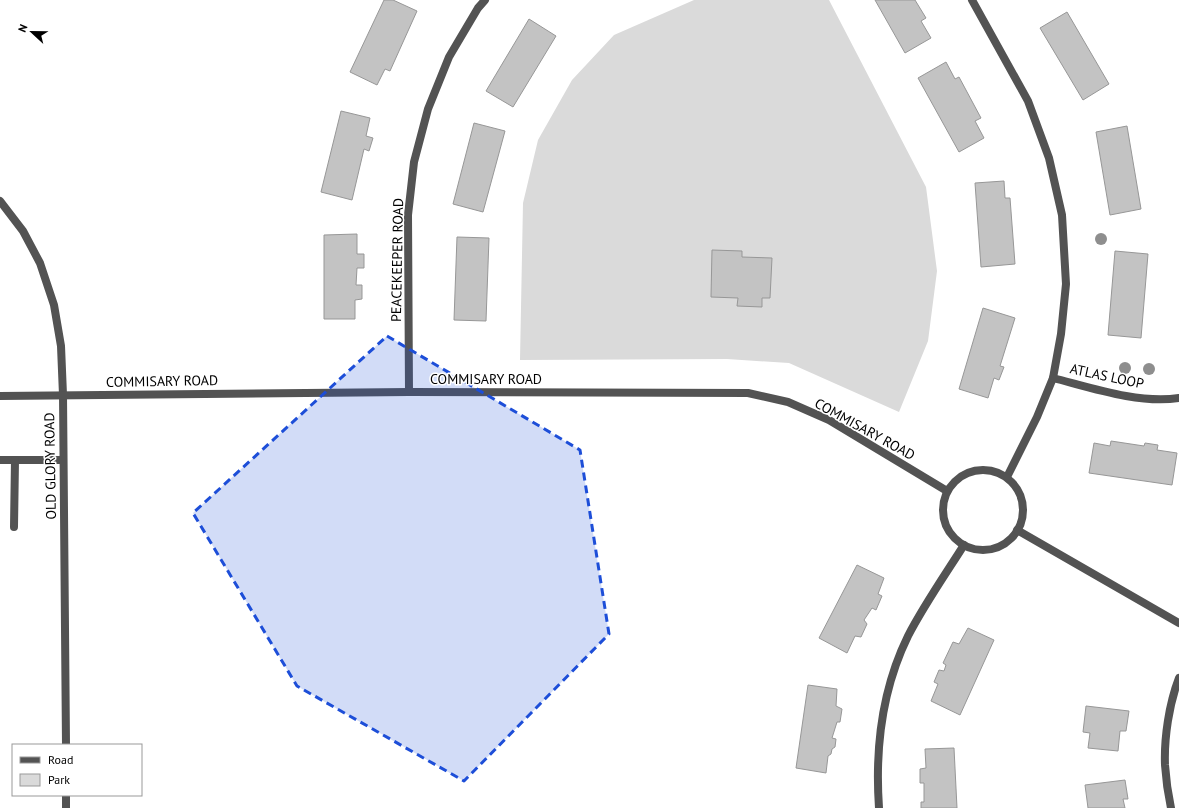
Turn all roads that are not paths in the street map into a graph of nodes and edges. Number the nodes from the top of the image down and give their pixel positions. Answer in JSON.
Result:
{"nodes":[{"id":1,"x":485,"y":0,"type":"edge"},
{"id":2,"x":972,"y":0,"type":"edge"},
{"id":3,"x":0,"y":201,"type":"edge"},
{"id":4,"x":1053,"y":378,"type":"junction"},
{"id":5,"x":409,"y":392,"type":"junction"},
{"id":6,"x":63,"y":395,"type":"junction"},
{"id":7,"x":0,"y":396,"type":"edge"},
{"id":8,"x":1179,"y":398,"type":"edge"},
{"id":9,"x":0,"y":460,"type":"edge"},
{"id":10,"x":15,"y":460,"type":"junction"},
{"id":11,"x":63,"y":460,"type":"junction"},
{"id":12,"x":1007,"y":477,"type":"junction"},
{"id":13,"x":947,"y":491,"type":"junction"},
{"id":14,"x":14,"y":527,"type":"dead end"},
{"id":15,"x":1017,"y":530,"type":"junction"},
{"id":16,"x":964,"y":545,"type":"junction"},
{"id":17,"x":1179,"y":623,"type":"edge"},
{"id":18,"x":1179,"y":678,"type":"edge"},
{"id":19,"x":66,"y":744,"type":"edge"},
{"id":20,"x":66,"y":796,"type":"edge"},
{"id":21,"x":66,"y":808,"type":"edge"},
{"id":22,"x":879,"y":808,"type":"edge"},
{"id":23,"x":1171,"y":808,"type":"edge"}],
"edges":[{"from":1,"to":5,"type":"street","name":"PEACEKEEPER ROAD"},
{"from":2,"to":4,"type":"street"},
{"from":3,"to":6,"type":"street","name":"OLD GLORY ROAD"},
{"from":4,"to":8,"type":"street","name":"ATLAS LOOP"},
{"from":4,"to":12,"type":"street"},
{"from":5,"to":6,"type":"street","name":"COMMISARY ROAD"},
{"from":5,"to":13,"type":"street","name":"COMMISARY ROAD"},
{"from":6,"to":7,"type":"street","name":"COMMISARY ROAD"},
{"from":6,"to":11,"type":"street","name":"OLD GLORY ROAD"},
{"from":9,"to":10,"type":"street"},
{"from":10,"to":11,"type":"street"},
{"from":10,"to":14,"type":"street"},
{"from":11,"to":19,"type":"street","name":"OLD GLORY ROAD"},
{"from":12,"to":13,"type":"street"},
{"from":12,"to":15,"type":"street"},
{"from":13,"to":16,"type":"street"},
{"from":15,"to":16,"type":"street"},
{"from":15,"to":17,"type":"street"},
{"from":16,"to":22,"type":"street"},
{"from":18,"to":23,"type":"street"},
{"from":20,"to":21,"type":"street"}]}
